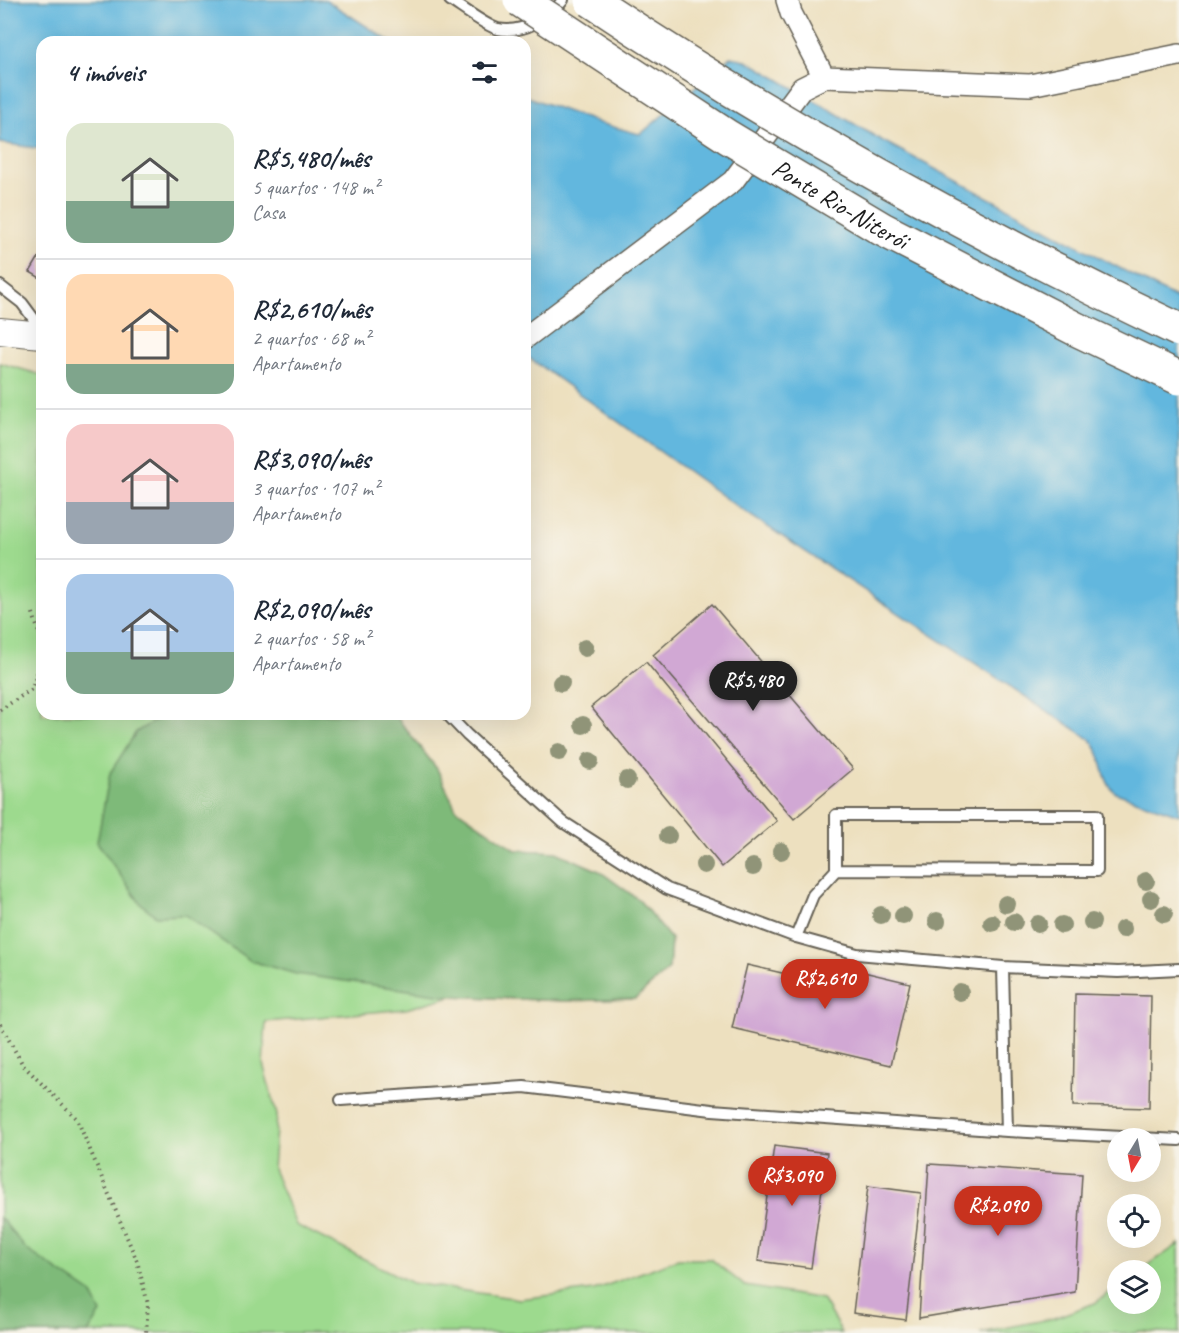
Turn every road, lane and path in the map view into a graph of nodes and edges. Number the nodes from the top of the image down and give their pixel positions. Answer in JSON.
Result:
{"nodes":[{"id":1,"x":450,"y":0,"type":"edge"},
{"id":2,"x":519,"y":0,"type":"edge"},
{"id":3,"x":563,"y":0,"type":"edge"},
{"id":4,"x":591,"y":0,"type":"edge"},
{"id":5,"x":787,"y":0,"type":"edge"},
{"id":6,"x":1179,"y":55,"type":"edge"},
{"id":7,"x":824,"y":77,"type":"junction"},
{"id":8,"x":0,"y":286,"type":"edge"},
{"id":9,"x":36,"y":322,"type":"edge"},
{"id":10,"x":1179,"y":330,"type":"edge"},
{"id":11,"x":0,"y":331,"type":"edge"},
{"id":12,"x":36,"y":334,"type":"edge"},
{"id":13,"x":531,"y":334,"type":"edge"},
{"id":14,"x":1179,"y":378,"type":"edge"},
{"id":15,"x":33,"y":614,"type":"dead end"},
{"id":16,"x":36,"y":624,"type":"edge"},
{"id":17,"x":36,"y":677,"type":"edge"},
{"id":18,"x":0,"y":710,"type":"edge"},
{"id":19,"x":453,"y":720,"type":"edge"},
{"id":20,"x":836,"y":870,"type":"junction"},
{"id":21,"x":796,"y":938,"type":"junction"},
{"id":22,"x":1003,"y":968,"type":"junction"},
{"id":23,"x":1179,"y":969,"type":"edge"},
{"id":24,"x":0,"y":1024,"type":"edge"},
{"id":25,"x":341,"y":1100,"type":"dead end"},
{"id":26,"x":1007,"y":1131,"type":"junction"},
{"id":27,"x":1179,"y":1140,"type":"edge"},
{"id":28,"x":146,"y":1333,"type":"edge"}],
"edges":[{"from":1,"to":3,"type":"lane"},
{"from":2,"to":14,"type":"highway","name":"Ponte Rio-Niterói","bridge":true},
{"from":4,"to":10,"type":"highway","name":"Ponte Rio-Niterói","bridge":true},
{"from":5,"to":7,"type":"street"},
{"from":6,"to":7,"type":"street"},
{"from":7,"to":13,"type":"street","bridge":true},
{"from":8,"to":9,"type":"lane"},
{"from":11,"to":12,"type":"street"},
{"from":15,"to":16,"type":"path"},
{"from":17,"to":18,"type":"path"},
{"from":19,"to":21,"type":"lane"},
{"from":20,"to":20,"type":"lane"},
{"from":20,"to":21,"type":"lane"},
{"from":21,"to":22,"type":"lane"},
{"from":22,"to":23,"type":"lane"},
{"from":22,"to":26,"type":"lane"},
{"from":24,"to":28,"type":"path"},
{"from":25,"to":26,"type":"lane"},
{"from":26,"to":27,"type":"lane"}]}
